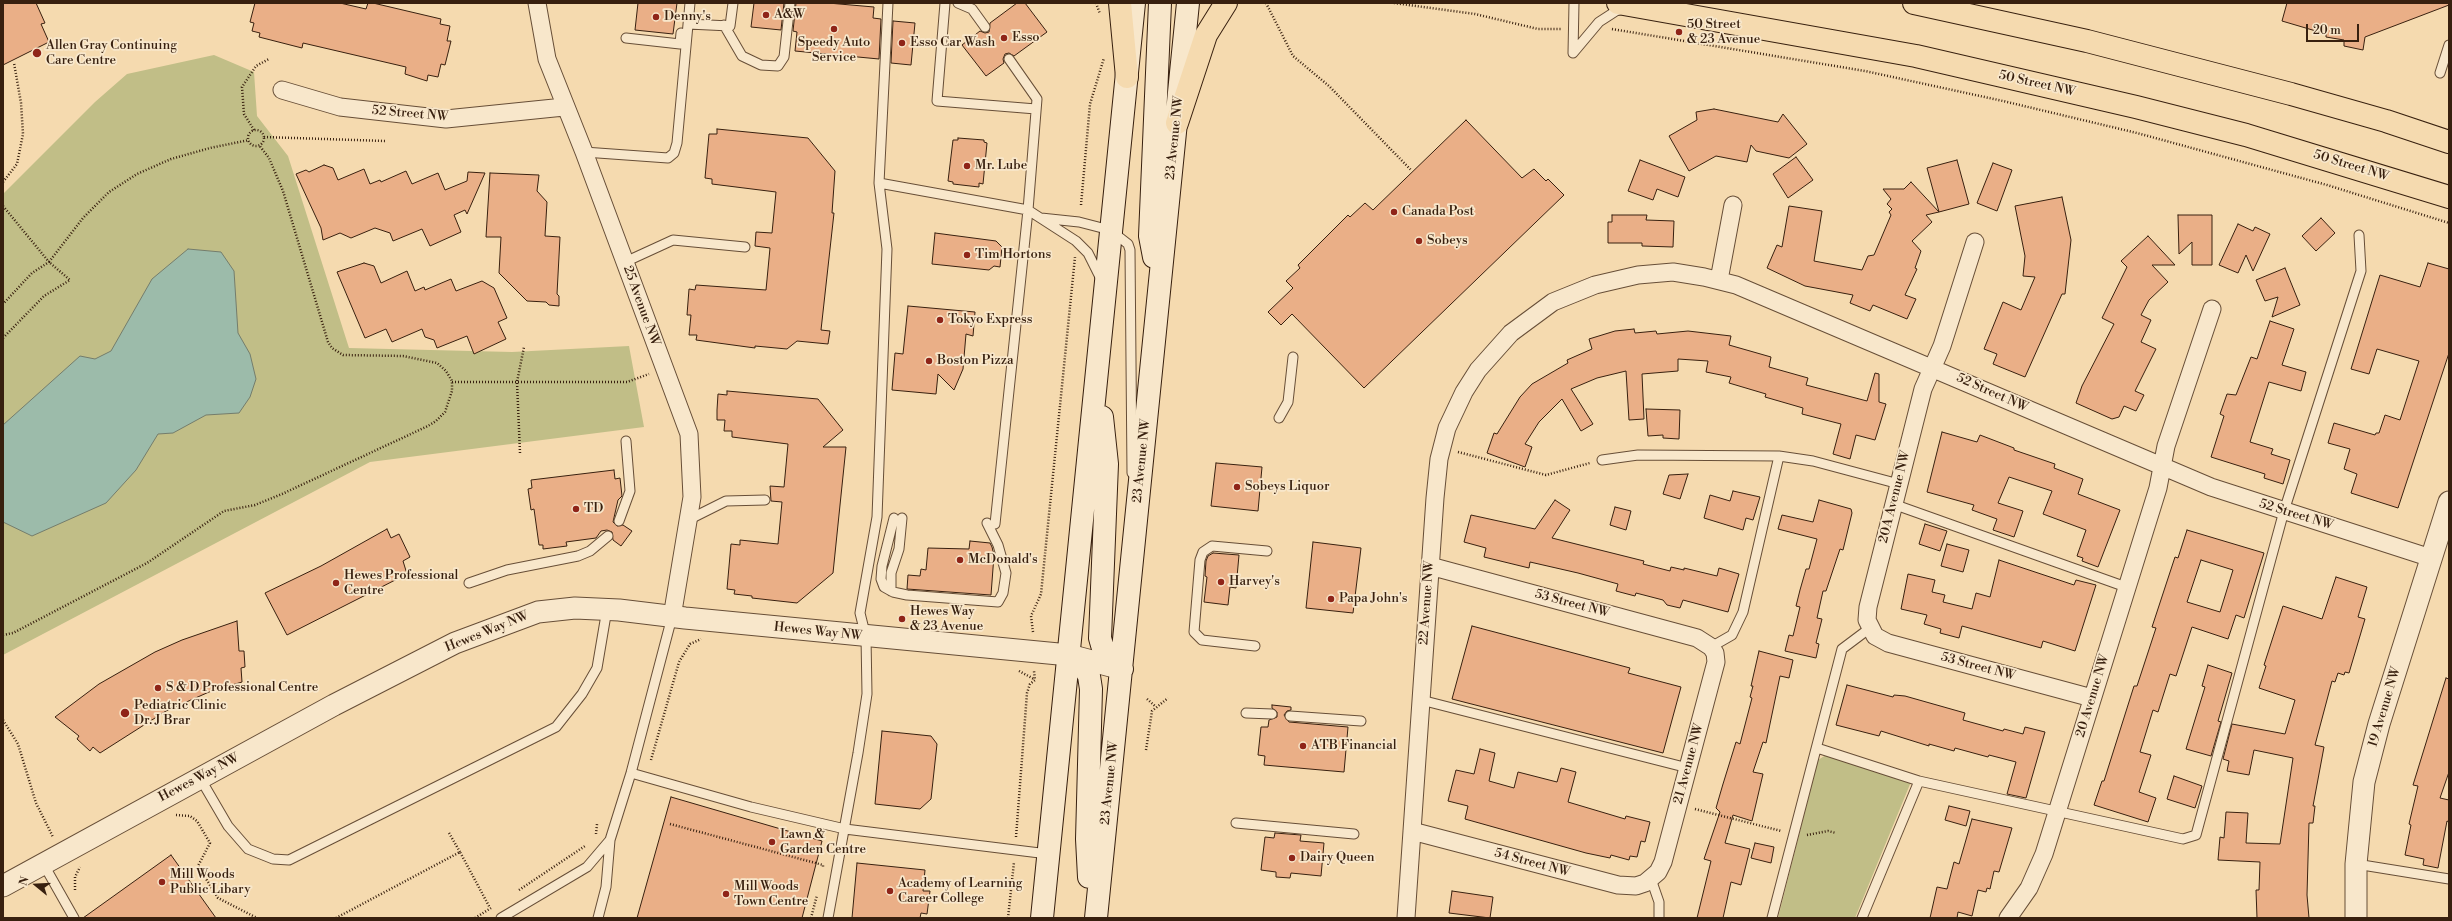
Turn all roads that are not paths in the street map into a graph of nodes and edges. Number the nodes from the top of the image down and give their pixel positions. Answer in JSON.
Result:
{"nodes":[{"id":1,"x":537,"y":3,"type":"edge"},
{"id":2,"x":684,"y":3,"type":"edge"},
{"id":3,"x":690,"y":3,"type":"edge"},
{"id":4,"x":733,"y":3,"type":"edge"},
{"id":5,"x":790,"y":3,"type":"edge"},
{"id":6,"x":888,"y":3,"type":"edge"},
{"id":7,"x":944,"y":3,"type":"edge"},
{"id":8,"x":958,"y":3,"type":"edge"},
{"id":9,"x":1120,"y":3,"type":"edge"},
{"id":10,"x":1134,"y":3,"type":"edge"},
{"id":11,"x":1160,"y":3,"type":"edge"},
{"id":12,"x":1188,"y":3,"type":"edge"},
{"id":13,"x":1226,"y":3,"type":"edge"},
{"id":14,"x":1574,"y":3,"type":"edge"},
{"id":15,"x":1618,"y":3,"type":"edge"},
{"id":16,"x":1914,"y":3,"type":"edge"},
{"id":17,"x":1640,"y":6,"type":"junction"},
{"id":18,"x":688,"y":24,"type":"junction"},
{"id":19,"x":724,"y":25,"type":"junction"},
{"id":20,"x":985,"y":27,"type":"dead end"},
{"id":21,"x":626,"y":38,"type":"dead end"},
{"id":22,"x":2449,"y":45,"type":"edge"},
{"id":23,"x":1009,"y":59,"type":"dead end"},
{"id":24,"x":2440,"y":74,"type":"dead end"},
{"id":25,"x":1126,"y":77,"type":"junction"},
{"id":26,"x":282,"y":90,"type":"dead end"},
{"id":27,"x":564,"y":107,"type":"junction"},
{"id":28,"x":1036,"y":109,"type":"junction"},
{"id":29,"x":1177,"y":123,"type":"junction"},
{"id":30,"x":2449,"y":142,"type":"edge"},
{"id":31,"x":584,"y":152,"type":"junction"},
{"id":32,"x":879,"y":183,"type":"junction"},
{"id":33,"x":2449,"y":197,"type":"edge"},
{"id":34,"x":1733,"y":205,"type":"dead end"},
{"id":35,"x":1028,"y":210,"type":"junction"},
{"id":36,"x":1041,"y":218,"type":"junction"},
{"id":37,"x":1110,"y":230,"type":"junction"},
{"id":38,"x":2360,"y":235,"type":"dead end"},
{"id":39,"x":1975,"y":242,"type":"dead end"},
{"id":40,"x":745,"y":247,"type":"dead end"},
{"id":41,"x":625,"y":262,"type":"junction"},
{"id":42,"x":1719,"y":280,"type":"junction"},
{"id":43,"x":1105,"y":287,"type":"junction"},
{"id":44,"x":1160,"y":294,"type":"junction"},
{"id":45,"x":2212,"y":309,"type":"dead end"},
{"id":46,"x":1529,"y":319,"type":"joint"},
{"id":47,"x":1293,"y":357,"type":"dead end"},
{"id":48,"x":1932,"y":367,"type":"junction"},
{"id":49,"x":1097,"y":379,"type":"junction"},
{"id":50,"x":1279,"y":418,"type":"dead end"},
{"id":51,"x":626,"y":441,"type":"dead end"},
{"id":52,"x":1779,"y":456,"type":"junction"},
{"id":53,"x":1602,"y":460,"type":"road end"},
{"id":54,"x":2162,"y":467,"type":"junction"},
{"id":55,"x":1899,"y":484,"type":"junction"},
{"id":56,"x":765,"y":500,"type":"dead end"},
{"id":57,"x":2449,"y":502,"type":"edge"},
{"id":58,"x":1893,"y":504,"type":"junction"},
{"id":59,"x":2284,"y":511,"type":"junction"},
{"id":60,"x":898,"y":518,"type":"dead end"},
{"id":61,"x":690,"y":519,"type":"junction"},
{"id":62,"x":1136,"y":520,"type":"junction"},
{"id":63,"x":619,"y":521,"type":"dead end"},
{"id":64,"x":608,"y":536,"type":"dead end"},
{"id":65,"x":1267,"y":552,"type":"dead end"},
{"id":66,"x":2431,"y":558,"type":"junction"},
{"id":67,"x":1430,"y":566,"type":"junction"},
{"id":68,"x":469,"y":583,"type":"dead end"},
{"id":69,"x":2126,"y":587,"type":"junction"},
{"id":70,"x":607,"y":609,"type":"junction"},
{"id":71,"x":672,"y":617,"type":"junction"},
{"id":72,"x":1870,"y":628,"type":"junction"},
{"id":73,"x":866,"y":637,"type":"junction"},
{"id":74,"x":1255,"y":646,"type":"dead end"},
{"id":75,"x":1711,"y":647,"type":"junction"},
{"id":76,"x":1069,"y":655,"type":"junction"},
{"id":77,"x":1122,"y":669,"type":"junction"},
{"id":78,"x":2092,"y":698,"type":"junction"},
{"id":79,"x":1421,"y":700,"type":"junction"},
{"id":80,"x":1246,"y":712,"type":"dead end"},
{"id":81,"x":1272,"y":714,"type":"dead end"},
{"id":82,"x":1290,"y":716,"type":"dead end"},
{"id":83,"x":1360,"y":721,"type":"dead end"},
{"id":84,"x":1817,"y":748,"type":"junction"},
{"id":85,"x":1688,"y":768,"type":"junction"},
{"id":86,"x":631,"y":773,"type":"junction"},
{"id":87,"x":200,"y":778,"type":"junction"},
{"id":88,"x":1918,"y":781,"type":"junction"},
{"id":89,"x":2057,"y":812,"type":"junction"},
{"id":90,"x":1236,"y":823,"type":"dead end"},
{"id":91,"x":845,"y":829,"type":"junction"},
{"id":92,"x":1412,"y":831,"type":"junction"},
{"id":93,"x":1354,"y":834,"type":"dead end"},
{"id":94,"x":610,"y":840,"type":"junction"},
{"id":95,"x":1048,"y":854,"type":"junction"},
{"id":96,"x":44,"y":864,"type":"junction"},
{"id":97,"x":2356,"y":864,"type":"junction"},
{"id":98,"x":1651,"y":879,"type":"junction"},
{"id":99,"x":2449,"y":879,"type":"edge"},
{"id":100,"x":3,"y":886,"type":"edge"},
{"id":101,"x":74,"y":918,"type":"edge"},
{"id":102,"x":501,"y":918,"type":"edge"},
{"id":103,"x":598,"y":918,"type":"edge"},
{"id":104,"x":828,"y":918,"type":"edge"},
{"id":105,"x":1042,"y":918,"type":"edge"},
{"id":106,"x":1092,"y":918,"type":"edge"},
{"id":107,"x":1096,"y":918,"type":"edge"},
{"id":108,"x":1406,"y":918,"type":"edge"},
{"id":109,"x":1660,"y":918,"type":"edge"},
{"id":110,"x":1772,"y":918,"type":"edge"},
{"id":111,"x":1862,"y":918,"type":"edge"},
{"id":112,"x":2008,"y":918,"type":"edge"},
{"id":113,"x":2356,"y":918,"type":"edge"}],
"edges":[{"from":1,"to":27,"type":"street","name":"25 Avenue NW"},
{"from":2,"to":21,"type":"lane"},
{"from":3,"to":18,"type":"lane"},
{"from":4,"to":19,"type":"lane"},
{"from":5,"to":19,"type":"lane"},
{"from":6,"to":32,"type":"lane"},
{"from":7,"to":28,"type":"lane"},
{"from":8,"to":20,"type":"lane"},
{"from":9,"to":25,"type":"main road"},
{"from":10,"to":25,"type":"main road"},
{"from":11,"to":44,"type":"main road"},
{"from":12,"to":29,"type":"main road","name":"23 Avenue NW"},
{"from":13,"to":29,"type":"main road"},
{"from":14,"to":17,"type":"lane"},
{"from":15,"to":17,"type":"main road","name":"50 Street NW"},
{"from":16,"to":30,"type":"main road"},
{"from":17,"to":33,"type":"main road","name":"50 Street NW"},
{"from":18,"to":19,"type":"lane"},
{"from":18,"to":31,"type":"lane"},
{"from":22,"to":24,"type":"lane"},
{"from":23,"to":28,"type":"lane"},
{"from":25,"to":37,"type":"main road"},
{"from":26,"to":27,"type":"street","name":"52 Street NW"},
{"from":27,"to":31,"type":"street","name":"25 Avenue NW"},
{"from":28,"to":35,"type":"lane"},
{"from":29,"to":44,"type":"main road","name":"23 Avenue NW"},
{"from":31,"to":41,"type":"street","name":"25 Avenue NW"},
{"from":32,"to":35,"type":"lane"},
{"from":32,"to":73,"type":"lane"},
{"from":34,"to":42,"type":"street"},
{"from":35,"to":36,"type":"lane"},
{"from":35,"to":60,"type":"lane"},
{"from":36,"to":37,"type":"lane"},
{"from":36,"to":43,"type":"lane"},
{"from":37,"to":43,"type":"main road"},
{"from":37,"to":62,"type":"lane"},
{"from":38,"to":59,"type":"lane"},
{"from":39,"to":48,"type":"street"},
{"from":40,"to":41,"type":"lane"},
{"from":41,"to":61,"type":"street","name":"25 Avenue NW"},
{"from":42,"to":46,"type":"street","name":"52 Street NW"},
{"from":42,"to":48,"type":"street","name":"52 Street NW"},
{"from":43,"to":49,"type":"main road"},
{"from":44,"to":62,"type":"main road","name":"23 Avenue NW"},
{"from":45,"to":54,"type":"street"},
{"from":46,"to":67,"type":"street","name":"22 Avenue NW"},
{"from":47,"to":50,"type":"lane"},
{"from":48,"to":54,"type":"street","name":"52 Street NW"},
{"from":48,"to":55,"type":"street","name":"20A Avenue NW"},
{"from":49,"to":76,"type":"main road"},
{"from":49,"to":77,"type":"main road"},
{"from":51,"to":63,"type":"lane"},
{"from":52,"to":53,"type":"lane"},
{"from":52,"to":55,"type":"lane"},
{"from":52,"to":75,"type":"lane"},
{"from":54,"to":59,"type":"street","name":"52 Street NW"},
{"from":54,"to":69,"type":"street","name":"20 Avenue NW"},
{"from":55,"to":58,"type":"street","name":"20A Avenue NW"},
{"from":56,"to":61,"type":"lane"},
{"from":57,"to":66,"type":"street","name":"19 Avenue NW"},
{"from":58,"to":69,"type":"lane"},
{"from":58,"to":72,"type":"street","name":"20A Avenue NW"},
{"from":59,"to":66,"type":"street","name":"52 Street NW"},
{"from":59,"to":89,"type":"lane"},
{"from":61,"to":71,"type":"street","name":"25 Avenue NW"},
{"from":62,"to":77,"type":"main road","name":"23 Avenue NW"},
{"from":64,"to":68,"type":"lane"},
{"from":65,"to":74,"type":"lane"},
{"from":66,"to":97,"type":"street","name":"19 Avenue NW"},
{"from":67,"to":75,"type":"street","name":"53 Street NW"},
{"from":67,"to":79,"type":"street","name":"22 Avenue NW"},
{"from":69,"to":78,"type":"street","name":"20 Avenue NW"},
{"from":70,"to":71,"type":"street","name":"Hewes Way NW"},
{"from":70,"to":87,"type":"street","name":"Hewes Way NW"},
{"from":70,"to":87,"type":"lane"},
{"from":71,"to":73,"type":"street","name":"Hewes Way NW"},
{"from":71,"to":86,"type":"lane"},
{"from":72,"to":78,"type":"street","name":"53 Street NW"},
{"from":72,"to":84,"type":"lane"},
{"from":73,"to":76,"type":"street","name":"Hewes Way NW"},
{"from":73,"to":91,"type":"lane"},
{"from":75,"to":85,"type":"street","name":"21 Avenue NW"},
{"from":76,"to":77,"type":"street","name":"Hewes Way NW"},
{"from":76,"to":95,"type":"main road"},
{"from":76,"to":106,"type":"main road"},
{"from":77,"to":107,"type":"main road","name":"23 Avenue NW"},
{"from":78,"to":89,"type":"street","name":"20 Avenue NW"},
{"from":79,"to":85,"type":"lane"},
{"from":79,"to":92,"type":"street","name":"22 Avenue NW"},
{"from":80,"to":81,"type":"lane"},
{"from":82,"to":83,"type":"lane"},
{"from":84,"to":88,"type":"lane"},
{"from":84,"to":110,"type":"lane"},
{"from":85,"to":98,"type":"street","name":"21 Avenue NW"},
{"from":86,"to":91,"type":"lane"},
{"from":86,"to":94,"type":"lane"},
{"from":87,"to":96,"type":"street","name":"Hewes Way NW"},
{"from":88,"to":89,"type":"lane"},
{"from":88,"to":111,"type":"lane"},
{"from":89,"to":112,"type":"street","name":"20 Avenue NW"},
{"from":90,"to":93,"type":"lane"},
{"from":91,"to":95,"type":"lane"},
{"from":91,"to":104,"type":"lane"},
{"from":92,"to":98,"type":"street","name":"54 Street NW"},
{"from":92,"to":108,"type":"street","name":"22 Avenue NW"},
{"from":94,"to":102,"type":"lane"},
{"from":94,"to":103,"type":"lane"},
{"from":95,"to":105,"type":"main road"},
{"from":96,"to":100,"type":"street","name":"Hewes Way NW"},
{"from":96,"to":101,"type":"lane"},
{"from":97,"to":99,"type":"lane"},
{"from":97,"to":113,"type":"street","name":"19 Avenue NW"},
{"from":98,"to":109,"type":"lane"}]}
